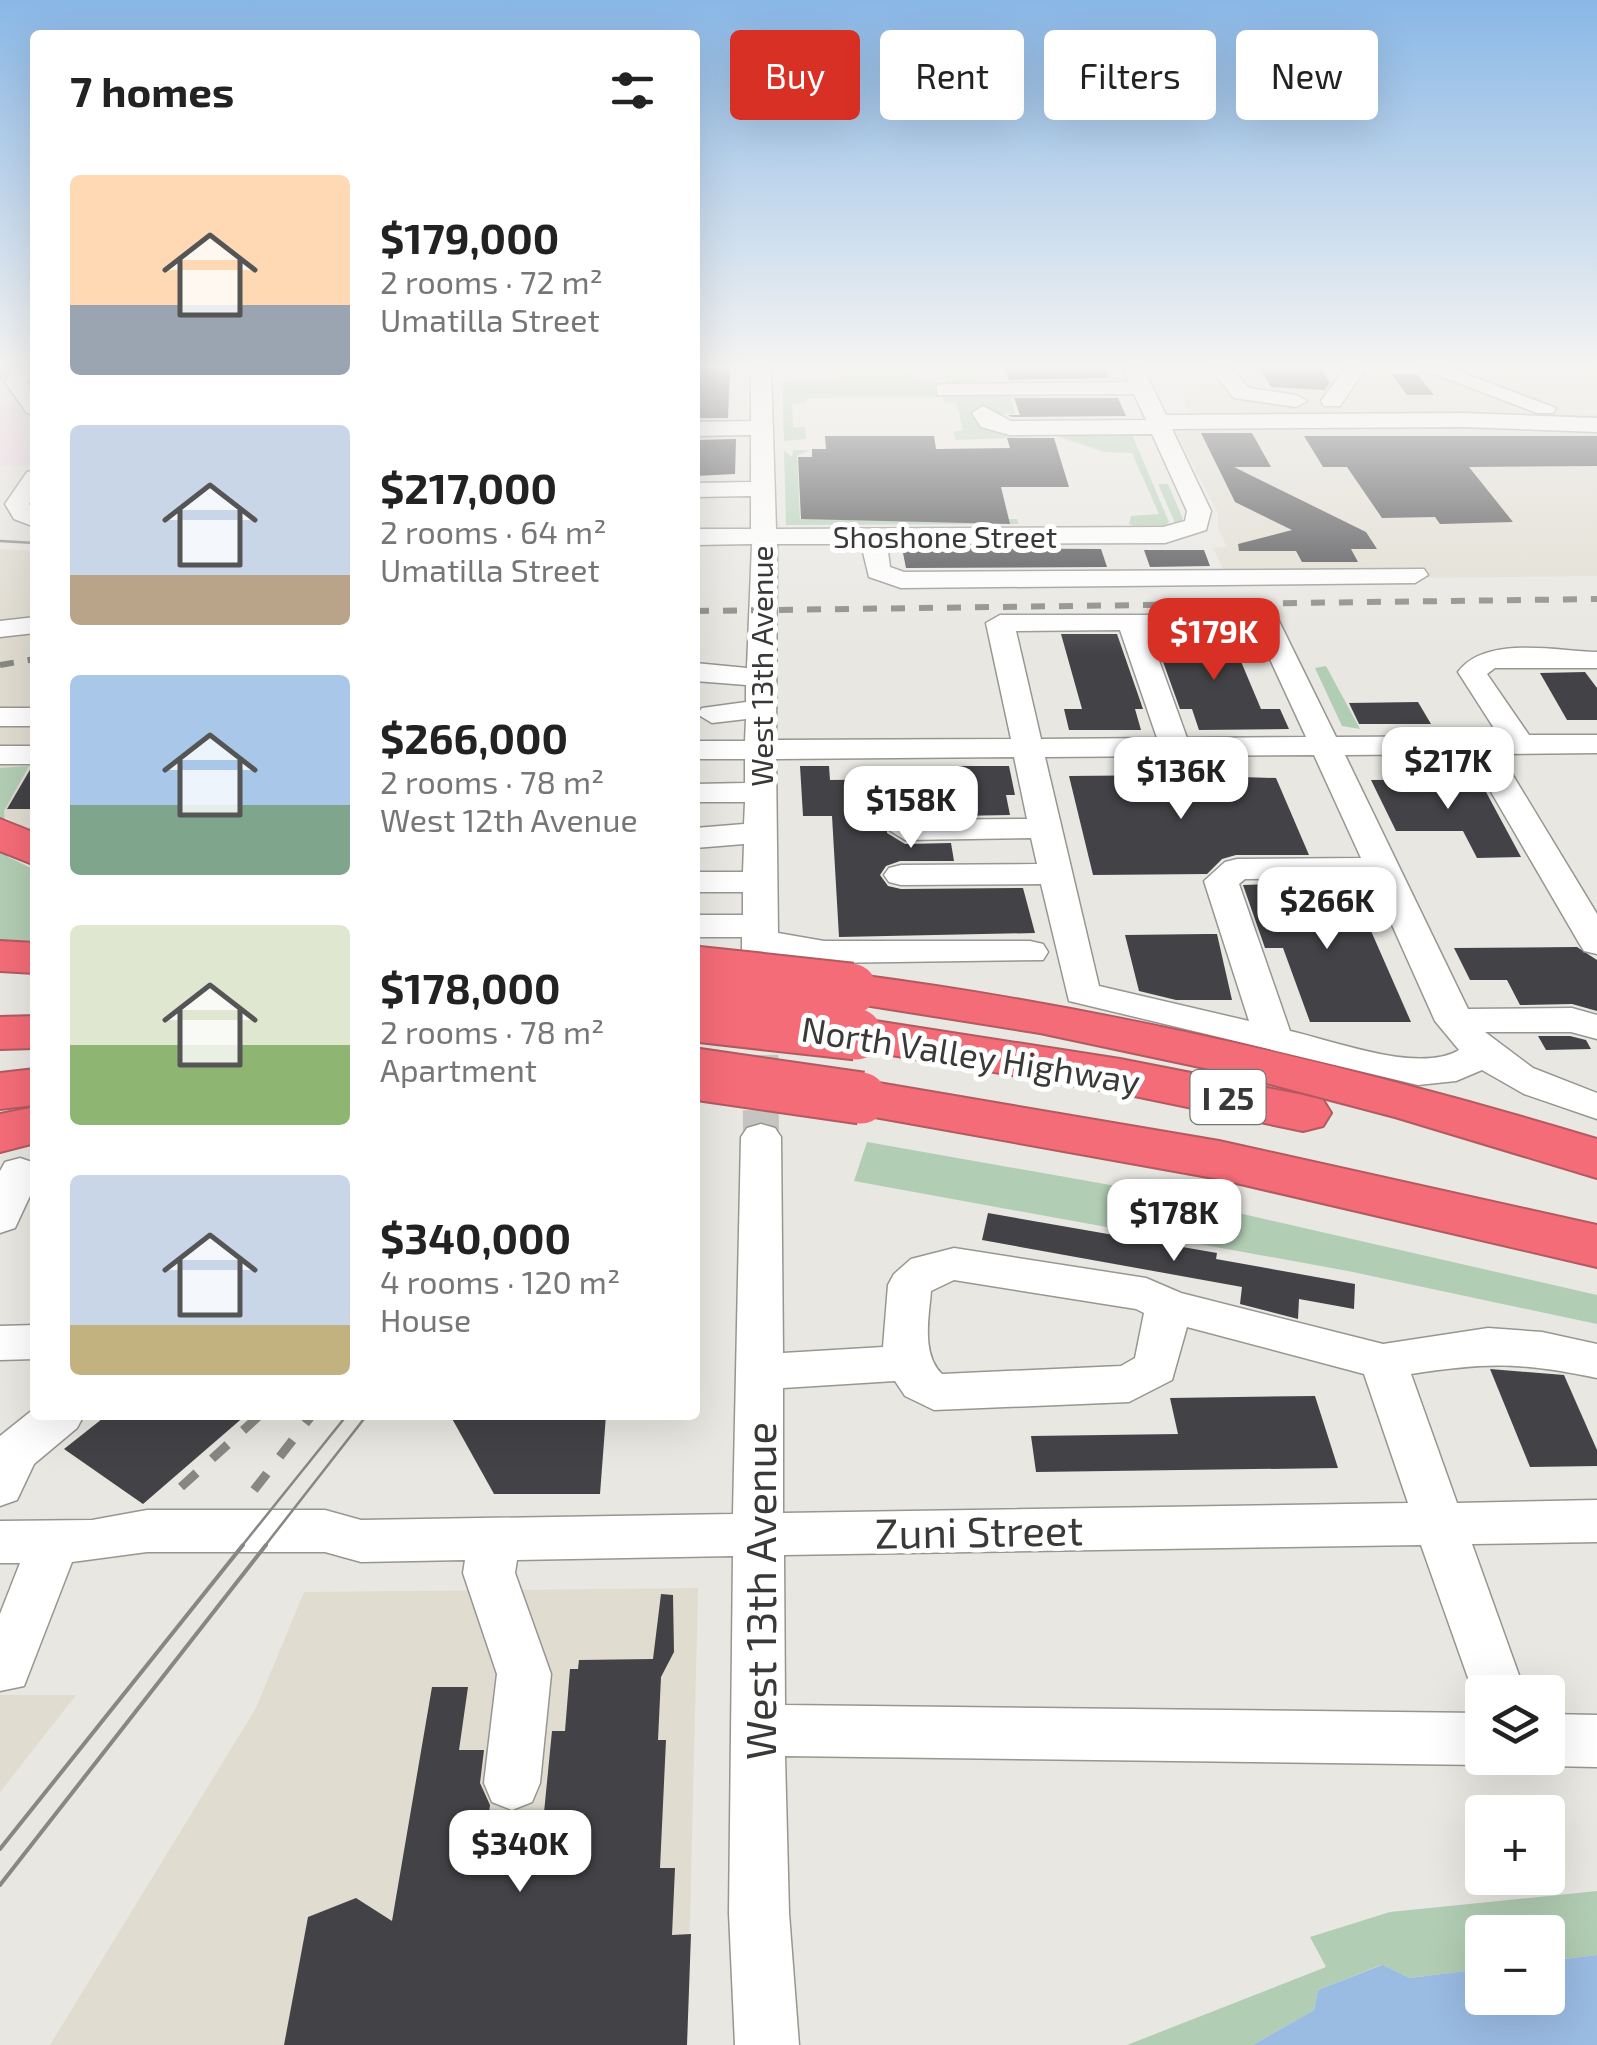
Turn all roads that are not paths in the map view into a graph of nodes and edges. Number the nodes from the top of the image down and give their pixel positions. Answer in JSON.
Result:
{"nodes":[{"id":1,"x":761,"y":463,"type":"edge"},
{"id":2,"x":1176,"y":463,"type":"edge"},
{"id":3,"x":30,"y":489,"type":"edge"},
{"id":4,"x":761,"y":489,"type":"junction"},
{"id":5,"x":700,"y":490,"type":"edge"},
{"id":6,"x":19,"y":514,"type":"edge"},
{"id":7,"x":763,"y":536,"type":"junction"},
{"id":8,"x":1116,"y":536,"type":"junction"},
{"id":9,"x":700,"y":537,"type":"edge"},
{"id":10,"x":875,"y":550,"type":"junction"},
{"id":11,"x":1125,"y":562,"type":"junction"},
{"id":12,"x":1216,"y":562,"type":"dead end"},
{"id":13,"x":1415,"y":574,"type":"dead end"},
{"id":14,"x":1131,"y":622,"type":"junction"},
{"id":15,"x":30,"y":625,"type":"edge"},
{"id":16,"x":0,"y":628,"type":"edge"},
{"id":17,"x":1597,"y":660,"type":"edge"},
{"id":18,"x":700,"y":672,"type":"edge"},
{"id":19,"x":761,"y":678,"type":"junction"},
{"id":20,"x":760,"y":709,"type":"junction"},
{"id":21,"x":708,"y":723,"type":"edge"},
{"id":22,"x":1520,"y":744,"type":"junction"},
{"id":23,"x":1597,"y":744,"type":"edge"},
{"id":24,"x":1479,"y":745,"type":"junction"},
{"id":25,"x":1325,"y":746,"type":"junction"},
{"id":26,"x":1186,"y":747,"type":"junction"},
{"id":27,"x":1028,"y":748,"type":"junction"},
{"id":28,"x":760,"y":750,"type":"junction"},
{"id":29,"x":0,"y":755,"type":"edge"},
{"id":30,"x":30,"y":755,"type":"edge"},
{"id":31,"x":760,"y":792,"type":"junction"},
{"id":32,"x":700,"y":793,"type":"edge"},
{"id":33,"x":1046,"y":828,"type":"junction"},
{"id":34,"x":1364,"y":829,"type":"junction"},
{"id":35,"x":904,"y":830,"type":"dead end"},
{"id":36,"x":0,"y":833,"type":"edge"},
{"id":37,"x":760,"y":833,"type":"junction"},
{"id":38,"x":700,"y":838,"type":"edge"},
{"id":39,"x":30,"y":848,"type":"edge"},
{"id":40,"x":1382,"y":868,"type":"junction"},
{"id":41,"x":1056,"y":874,"type":"junction"},
{"id":42,"x":901,"y":875,"type":"dead end"},
{"id":43,"x":700,"y":882,"type":"edge"},
{"id":44,"x":760,"y":882,"type":"junction"},
{"id":45,"x":700,"y":927,"type":"edge"},
{"id":46,"x":1597,"y":943,"type":"edge"},
{"id":47,"x":760,"y":944,"type":"junction"},
{"id":48,"x":1030,"y":952,"type":"dead end"},
{"id":49,"x":0,"y":956,"type":"edge"},
{"id":50,"x":30,"y":958,"type":"edge"},
{"id":51,"x":700,"y":973,"type":"edge"},
{"id":52,"x":30,"y":990,"type":"edge"},
{"id":53,"x":0,"y":992,"type":"edge"},
{"id":54,"x":854,"y":1011,"type":"junction"},
{"id":55,"x":700,"y":1016,"type":"edge"},
{"id":56,"x":1454,"y":1021,"type":"junction"},
{"id":57,"x":1597,"y":1027,"type":"edge"},
{"id":58,"x":30,"y":1032,"type":"edge"},
{"id":59,"x":0,"y":1033,"type":"edge"},
{"id":60,"x":1274,"y":1039,"type":"junction"},
{"id":61,"x":1482,"y":1053,"type":"junction"},
{"id":62,"x":700,"y":1075,"type":"edge"},
{"id":63,"x":30,"y":1087,"type":"edge"},
{"id":64,"x":0,"y":1091,"type":"edge"},
{"id":65,"x":1597,"y":1106,"type":"edge"},
{"id":66,"x":30,"y":1110,"type":"edge"},
{"id":67,"x":0,"y":1114,"type":"edge"},
{"id":68,"x":761,"y":1137,"type":"tunnel mouth"},
{"id":69,"x":1597,"y":1159,"type":"edge"},
{"id":70,"x":1597,"y":1180,"type":"edge"},
{"id":71,"x":1597,"y":1246,"type":"edge"},
{"id":72,"x":1168,"y":1306,"type":"junction"},
{"id":73,"x":30,"y":1342,"type":"edge"},
{"id":74,"x":0,"y":1343,"type":"edge"},
{"id":75,"x":1383,"y":1361,"type":"junction"},
{"id":76,"x":1597,"y":1361,"type":"edge"},
{"id":77,"x":908,"y":1364,"type":"junction"},
{"id":78,"x":759,"y":1372,"type":"junction"},
{"id":79,"x":54,"y":1420,"type":"edge"},
{"id":80,"x":0,"y":1486,"type":"edge"},
{"id":81,"x":1597,"y":1521,"type":"edge"},
{"id":82,"x":1440,"y":1524,"type":"junction"},
{"id":83,"x":758,"y":1532,"type":"junction"},
{"id":84,"x":494,"y":1538,"type":"junction"},
{"id":85,"x":0,"y":1542,"type":"edge"},
{"id":86,"x":73,"y":1542,"type":"junction"},
{"id":87,"x":5,"y":1669,"type":"dead end"},
{"id":88,"x":1492,"y":1675,"type":"edge"},
{"id":89,"x":757,"y":1730,"type":"junction"},
{"id":90,"x":1465,"y":1739,"type":"edge"},
{"id":91,"x":1565,"y":1740,"type":"edge"},
{"id":92,"x":1597,"y":1740,"type":"edge"},
{"id":93,"x":512,"y":1783,"type":"dead end"},
{"id":94,"x":767,"y":2045,"type":"edge"}],
"edges":[{"from":1,"to":4,"type":"street","name":"West 13th Avenue"},
{"from":2,"to":8,"type":"street","name":"Shoshone Street"},
{"from":3,"to":6,"type":"street"},
{"from":4,"to":5,"type":"street"},
{"from":4,"to":7,"type":"street","name":"West 13th Avenue"},
{"from":7,"to":9,"type":"street","name":"Shoshone Street"},
{"from":7,"to":10,"type":"street","name":"Shoshone Street"},
{"from":7,"to":19,"type":"street","name":"West 13th Avenue"},
{"from":8,"to":10,"type":"street","name":"Shoshone Street"},
{"from":8,"to":11,"type":"street"},
{"from":10,"to":11,"type":"street"},
{"from":10,"to":13,"type":"street"},
{"from":11,"to":12,"type":"street"},
{"from":14,"to":25,"type":"street"},
{"from":14,"to":26,"type":"street"},
{"from":14,"to":27,"type":"street"},
{"from":15,"to":16,"type":"street"},
{"from":17,"to":22,"type":"street"},
{"from":18,"to":19,"type":"street"},
{"from":19,"to":20,"type":"street","name":"West 13th Avenue"},
{"from":20,"to":21,"type":"street"},
{"from":20,"to":28,"type":"street","name":"West 13th Avenue"},
{"from":21,"to":28,"type":"street"},
{"from":22,"to":23,"type":"street"},
{"from":22,"to":24,"type":"street"},
{"from":24,"to":25,"type":"street"},
{"from":24,"to":46,"type":"street"},
{"from":25,"to":26,"type":"street"},
{"from":25,"to":34,"type":"street"},
{"from":26,"to":27,"type":"street"},
{"from":26,"to":34,"type":"street"},
{"from":27,"to":28,"type":"street"},
{"from":27,"to":33,"type":"street"},
{"from":28,"to":31,"type":"street","name":"West 13th Avenue"},
{"from":29,"to":30,"type":"street"},
{"from":31,"to":32,"type":"street"},
{"from":31,"to":37,"type":"street","name":"West 13th Avenue"},
{"from":33,"to":35,"type":"street"},
{"from":33,"to":41,"type":"street"},
{"from":34,"to":40,"type":"street"},
{"from":36,"to":39,"type":"highway"},
{"from":37,"to":38,"type":"street"},
{"from":37,"to":44,"type":"street","name":"West 13th Avenue"},
{"from":40,"to":56,"type":"street"},
{"from":40,"to":60,"type":"street"},
{"from":41,"to":42,"type":"street"},
{"from":41,"to":60,"type":"street"},
{"from":43,"to":44,"type":"street"},
{"from":44,"to":47,"type":"street","name":"West 13th Avenue"},
{"from":45,"to":47,"type":"street"},
{"from":47,"to":48,"type":"street"},
{"from":49,"to":50,"type":"highway"},
{"from":51,"to":54,"type":"highway","bridge":true},
{"from":52,"to":53,"type":"highway"},
{"from":54,"to":55,"type":"highway","name":"North Valley Highway","number":"I 25","bridge":true},
{"from":54,"to":69,"type":"highway"},
{"from":54,"to":70,"type":"highway","name":"North Valley Highway","number":"I 25"},
{"from":56,"to":57,"type":"street"},
{"from":56,"to":61,"type":"street"},
{"from":58,"to":59,"type":"highway"},
{"from":60,"to":61,"type":"street"},
{"from":61,"to":65,"type":"street"},
{"from":62,"to":71,"type":"highway","name":"North Valley Highway","number":"I 25","bridge":true},
{"from":63,"to":64,"type":"highway"},
{"from":66,"to":67,"type":"highway"},
{"from":68,"to":78,"type":"street","name":"West 13th Avenue"},
{"from":72,"to":75,"type":"street"},
{"from":72,"to":77,"type":"street"},
{"from":72,"to":77,"type":"street"},
{"from":73,"to":74,"type":"street"},
{"from":75,"to":76,"type":"street"},
{"from":75,"to":82,"type":"street"},
{"from":77,"to":78,"type":"street"},
{"from":78,"to":83,"type":"street","name":"West 13th Avenue"},
{"from":79,"to":80,"type":"street"},
{"from":81,"to":82,"type":"street","name":"Zuni Street"},
{"from":82,"to":83,"type":"street","name":"Zuni Street"},
{"from":82,"to":88,"type":"street"},
{"from":83,"to":84,"type":"street","name":"Zuni Street"},
{"from":83,"to":89,"type":"street","name":"West 13th Avenue"},
{"from":84,"to":86,"type":"street","name":"Zuni Street"},
{"from":84,"to":93,"type":"street"},
{"from":85,"to":86,"type":"street","name":"Zuni Street"},
{"from":86,"to":87,"type":"street"},
{"from":89,"to":90,"type":"street"},
{"from":89,"to":94,"type":"street","name":"West 13th Avenue"},
{"from":91,"to":92,"type":"street"}]}
